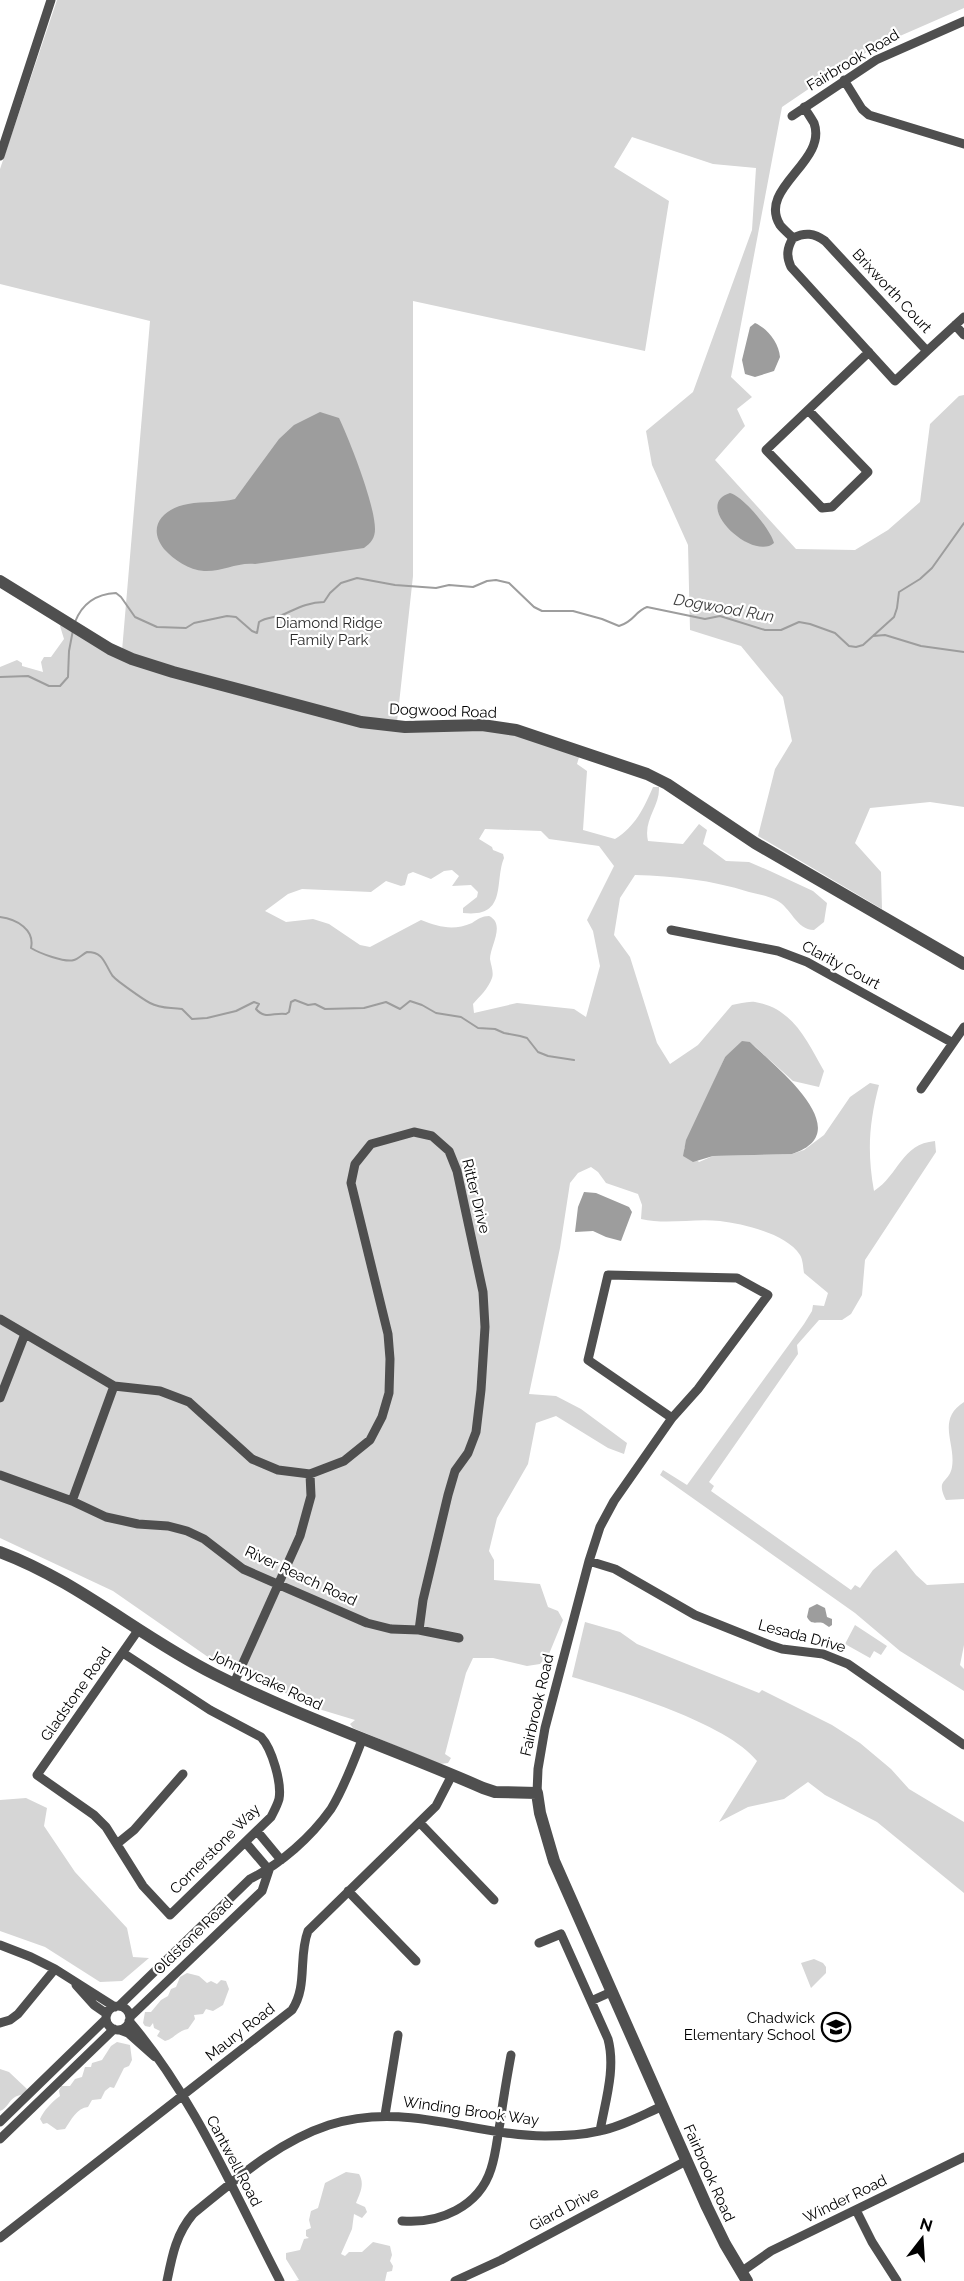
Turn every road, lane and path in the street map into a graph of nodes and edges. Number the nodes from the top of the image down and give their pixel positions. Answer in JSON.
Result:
{"nodes":[{"id":1,"x":51,"y":0,"type":"edge"},
{"id":2,"x":964,"y":21,"type":"edge"},
{"id":3,"x":844,"y":80,"type":"junction"},
{"id":4,"x":804,"y":107,"type":"junction"},
{"id":5,"x":792,"y":116,"type":"dead end"},
{"id":6,"x":964,"y":144,"type":"edge"},
{"id":7,"x":0,"y":156,"type":"edge"},
{"id":8,"x":793,"y":238,"type":"junction"},
{"id":9,"x":964,"y":317,"type":"edge"},
{"id":10,"x":955,"y":325,"type":"junction"},
{"id":11,"x":964,"y":335,"type":"edge"},
{"id":12,"x":927,"y":351,"type":"junction"},
{"id":13,"x":869,"y":352,"type":"junction"},
{"id":14,"x":808,"y":410,"type":"junction"},
{"id":15,"x":0,"y":581,"type":"edge"},
{"id":16,"x":671,"y":930,"type":"dead end"},
{"id":17,"x":964,"y":963,"type":"edge"},
{"id":18,"x":964,"y":1027,"type":"edge"},
{"id":19,"x":953,"y":1043,"type":"junction"},
{"id":20,"x":921,"y":1089,"type":"dead end"},
{"id":21,"x":0,"y":1319,"type":"edge"},
{"id":22,"x":25,"y":1334,"type":"junction"},
{"id":23,"x":114,"y":1386,"type":"junction"},
{"id":24,"x":0,"y":1398,"type":"edge"},
{"id":25,"x":672,"y":1418,"type":"junction"},
{"id":26,"x":310,"y":1474,"type":"junction"},
{"id":27,"x":0,"y":1475,"type":"edge"},
{"id":28,"x":72,"y":1501,"type":"junction"},
{"id":29,"x":0,"y":1552,"type":"edge"},
{"id":30,"x":589,"y":1561,"type":"junction"},
{"id":31,"x":278,"y":1585,"type":"junction"},
{"id":32,"x":139,"y":1629,"type":"junction"},
{"id":33,"x":419,"y":1630,"type":"junction"},
{"id":34,"x":459,"y":1638,"type":"dead end"},
{"id":35,"x":123,"y":1653,"type":"junction"},
{"id":36,"x":234,"y":1683,"type":"junction"},
{"id":37,"x":362,"y":1740,"type":"junction"},
{"id":38,"x":964,"y":1745,"type":"edge"},
{"id":39,"x":183,"y":1774,"type":"dead end"},
{"id":40,"x":37,"y":1775,"type":"joint"},
{"id":41,"x":452,"y":1775,"type":"junction"},
{"id":42,"x":537,"y":1793,"type":"junction"},
{"id":43,"x":420,"y":1823,"type":"junction"},
{"id":44,"x":257,"y":1831,"type":"junction"},
{"id":45,"x":118,"y":1843,"type":"junction"},
{"id":46,"x":246,"y":1843,"type":"junction"},
{"id":47,"x":281,"y":1860,"type":"junction"},
{"id":48,"x":269,"y":1870,"type":"junction"},
{"id":49,"x":348,"y":1891,"type":"junction"},
{"id":50,"x":494,"y":1900,"type":"dead end"},
{"id":51,"x":540,"y":1943,"type":"dead end"},
{"id":52,"x":0,"y":1945,"type":"edge"},
{"id":53,"x":416,"y":1961,"type":"dead end"},
{"id":54,"x":55,"y":1969,"type":"junction"},
{"id":55,"x":73,"y":1981,"type":"junction"},
{"id":56,"x":612,"y":1992,"type":"junction"},
{"id":57,"x":591,"y":2001,"type":"junction"},
{"id":58,"x":117,"y":2006,"type":"junction"},
{"id":59,"x":106,"y":2016,"type":"junction"},
{"id":60,"x":130,"y":2019,"type":"junction"},
{"id":61,"x":0,"y":2023,"type":"edge"},
{"id":62,"x":117,"y":2029,"type":"junction"},
{"id":63,"x":398,"y":2035,"type":"dead end"},
{"id":64,"x":511,"y":2055,"type":"dead end"},
{"id":65,"x":157,"y":2058,"type":"junction"},
{"id":66,"x":183,"y":2096,"type":"junction"},
{"id":67,"x":663,"y":2106,"type":"junction"},
{"id":68,"x":385,"y":2115,"type":"junction"},
{"id":69,"x":0,"y":2122,"type":"edge"},
{"id":70,"x":498,"y":2130,"type":"junction"},
{"id":71,"x":600,"y":2131,"type":"junction"},
{"id":72,"x":0,"y":2139,"type":"edge"},
{"id":73,"x":964,"y":2157,"type":"edge"},
{"id":74,"x":686,"y":2161,"type":"junction"},
{"id":75,"x":230,"y":2185,"type":"junction"},
{"id":76,"x":856,"y":2210,"type":"junction"},
{"id":77,"x":402,"y":2221,"type":"dead end"},
{"id":78,"x":0,"y":2238,"type":"edge"},
{"id":79,"x":744,"y":2276,"type":"edge"},
{"id":80,"x":167,"y":2281,"type":"edge"},
{"id":81,"x":280,"y":2281,"type":"edge"},
{"id":82,"x":455,"y":2281,"type":"edge"},
{"id":83,"x":897,"y":2281,"type":"edge"}],
"edges":[{"from":1,"to":7,"type":"street"},
{"from":2,"to":3,"type":"street","name":"Fairbrook Road"},
{"from":3,"to":4,"type":"street","name":"Fairbrook Road"},
{"from":3,"to":6,"type":"street"},
{"from":4,"to":5,"type":"street","name":"Fairbrook Road"},
{"from":4,"to":8,"type":"street"},
{"from":8,"to":12,"type":"street","name":"Brixworth Court"},
{"from":8,"to":13,"type":"street","name":"Brixworth Court"},
{"from":9,"to":10,"type":"street"},
{"from":10,"to":11,"type":"street"},
{"from":10,"to":12,"type":"street"},
{"from":12,"to":13,"type":"street","name":"Brixworth Court"},
{"from":13,"to":14,"type":"street"},
{"from":14,"to":14,"type":"street"},
{"from":15,"to":17,"type":"street","name":"Dogwood Road"},
{"from":16,"to":19,"type":"street","name":"Clarity Court"},
{"from":18,"to":19,"type":"street"},
{"from":19,"to":20,"type":"street"},
{"from":21,"to":22,"type":"street"},
{"from":22,"to":23,"type":"street"},
{"from":22,"to":24,"type":"street"},
{"from":23,"to":26,"type":"street"},
{"from":23,"to":28,"type":"street"},
{"from":25,"to":25,"type":"street","name":"Fairbrook Road"},
{"from":25,"to":30,"type":"street","name":"Fairbrook Road"},
{"from":26,"to":31,"type":"street"},
{"from":26,"to":33,"type":"street","name":"Ritter Drive"},
{"from":27,"to":28,"type":"street","name":"River Reach Road"},
{"from":28,"to":31,"type":"street","name":"River Reach Road"},
{"from":29,"to":32,"type":"street","name":"Johnnycake Road"},
{"from":30,"to":38,"type":"street","name":"Lesada Drive"},
{"from":30,"to":42,"type":"street","name":"Fairbrook Road"},
{"from":31,"to":33,"type":"street","name":"River Reach Road"},
{"from":31,"to":36,"type":"street"},
{"from":32,"to":35,"type":"street","name":"Gladstone Road"},
{"from":32,"to":36,"type":"street","name":"Johnnycake Road"},
{"from":33,"to":34,"type":"street","name":"River Reach Road"},
{"from":35,"to":40,"type":"street","name":"Gladstone Road"},
{"from":35,"to":44,"type":"street","name":"Cornerstone Way"},
{"from":36,"to":37,"type":"street","name":"Johnnycake Road"},
{"from":37,"to":41,"type":"street","name":"Johnnycake Road"},
{"from":37,"to":47,"type":"street","name":"Oldstone Road"},
{"from":39,"to":45,"type":"street"},
{"from":40,"to":45,"type":"street","name":"Cornerstone Way"},
{"from":41,"to":42,"type":"street","name":"Johnnycake Road"},
{"from":41,"to":43,"type":"street","name":"Maury Road"},
{"from":42,"to":56,"type":"street","name":"Fairbrook Road"},
{"from":43,"to":49,"type":"street","name":"Maury Road"},
{"from":43,"to":50,"type":"street"},
{"from":44,"to":46,"type":"street","name":"Cornerstone Way"},
{"from":44,"to":47,"type":"street"},
{"from":45,"to":46,"type":"street","name":"Cornerstone Way"},
{"from":46,"to":48,"type":"street"},
{"from":47,"to":48,"type":"street","name":"Oldstone Road"},
{"from":48,"to":58,"type":"street","name":"Oldstone Road"},
{"from":48,"to":60,"type":"street","name":"Oldstone Road"},
{"from":49,"to":53,"type":"street"},
{"from":49,"to":66,"type":"street","name":"Maury Road"},
{"from":51,"to":57,"type":"street"},
{"from":52,"to":54,"type":"street"},
{"from":54,"to":55,"type":"street"},
{"from":54,"to":61,"type":"street"},
{"from":55,"to":58,"type":"street"},
{"from":55,"to":59,"type":"street"},
{"from":56,"to":57,"type":"street"},
{"from":56,"to":67,"type":"street","name":"Fairbrook Road"},
{"from":57,"to":71,"type":"street"},
{"from":58,"to":59,"type":"street"},
{"from":58,"to":60,"type":"street"},
{"from":59,"to":62,"type":"street"},
{"from":59,"to":69,"type":"street"},
{"from":60,"to":62,"type":"street"},
{"from":60,"to":65,"type":"street","name":"Cantwell Road"},
{"from":62,"to":65,"type":"street","name":"Cantwell Road"},
{"from":62,"to":72,"type":"street"},
{"from":63,"to":68,"type":"street"},
{"from":64,"to":70,"type":"street"},
{"from":65,"to":66,"type":"street","name":"Cantwell Road"},
{"from":66,"to":75,"type":"street","name":"Cantwell Road"},
{"from":66,"to":78,"type":"street","name":"Maury Road"},
{"from":67,"to":71,"type":"street","name":"Winding Brook Way"},
{"from":67,"to":74,"type":"street","name":"Fairbrook Road"},
{"from":68,"to":70,"type":"street","name":"Winding Brook Way"},
{"from":68,"to":75,"type":"street","name":"Winding Brook Way"},
{"from":70,"to":71,"type":"street","name":"Winding Brook Way"},
{"from":70,"to":77,"type":"street"},
{"from":73,"to":76,"type":"street","name":"Winder Road"},
{"from":74,"to":79,"type":"street","name":"Fairbrook Road"},
{"from":74,"to":82,"type":"street","name":"Giard Drive"},
{"from":75,"to":80,"type":"street","name":"Winding Brook Way"},
{"from":75,"to":81,"type":"street","name":"Cantwell Road"},
{"from":76,"to":79,"type":"street","name":"Winder Road"},
{"from":76,"to":83,"type":"street"}]}
